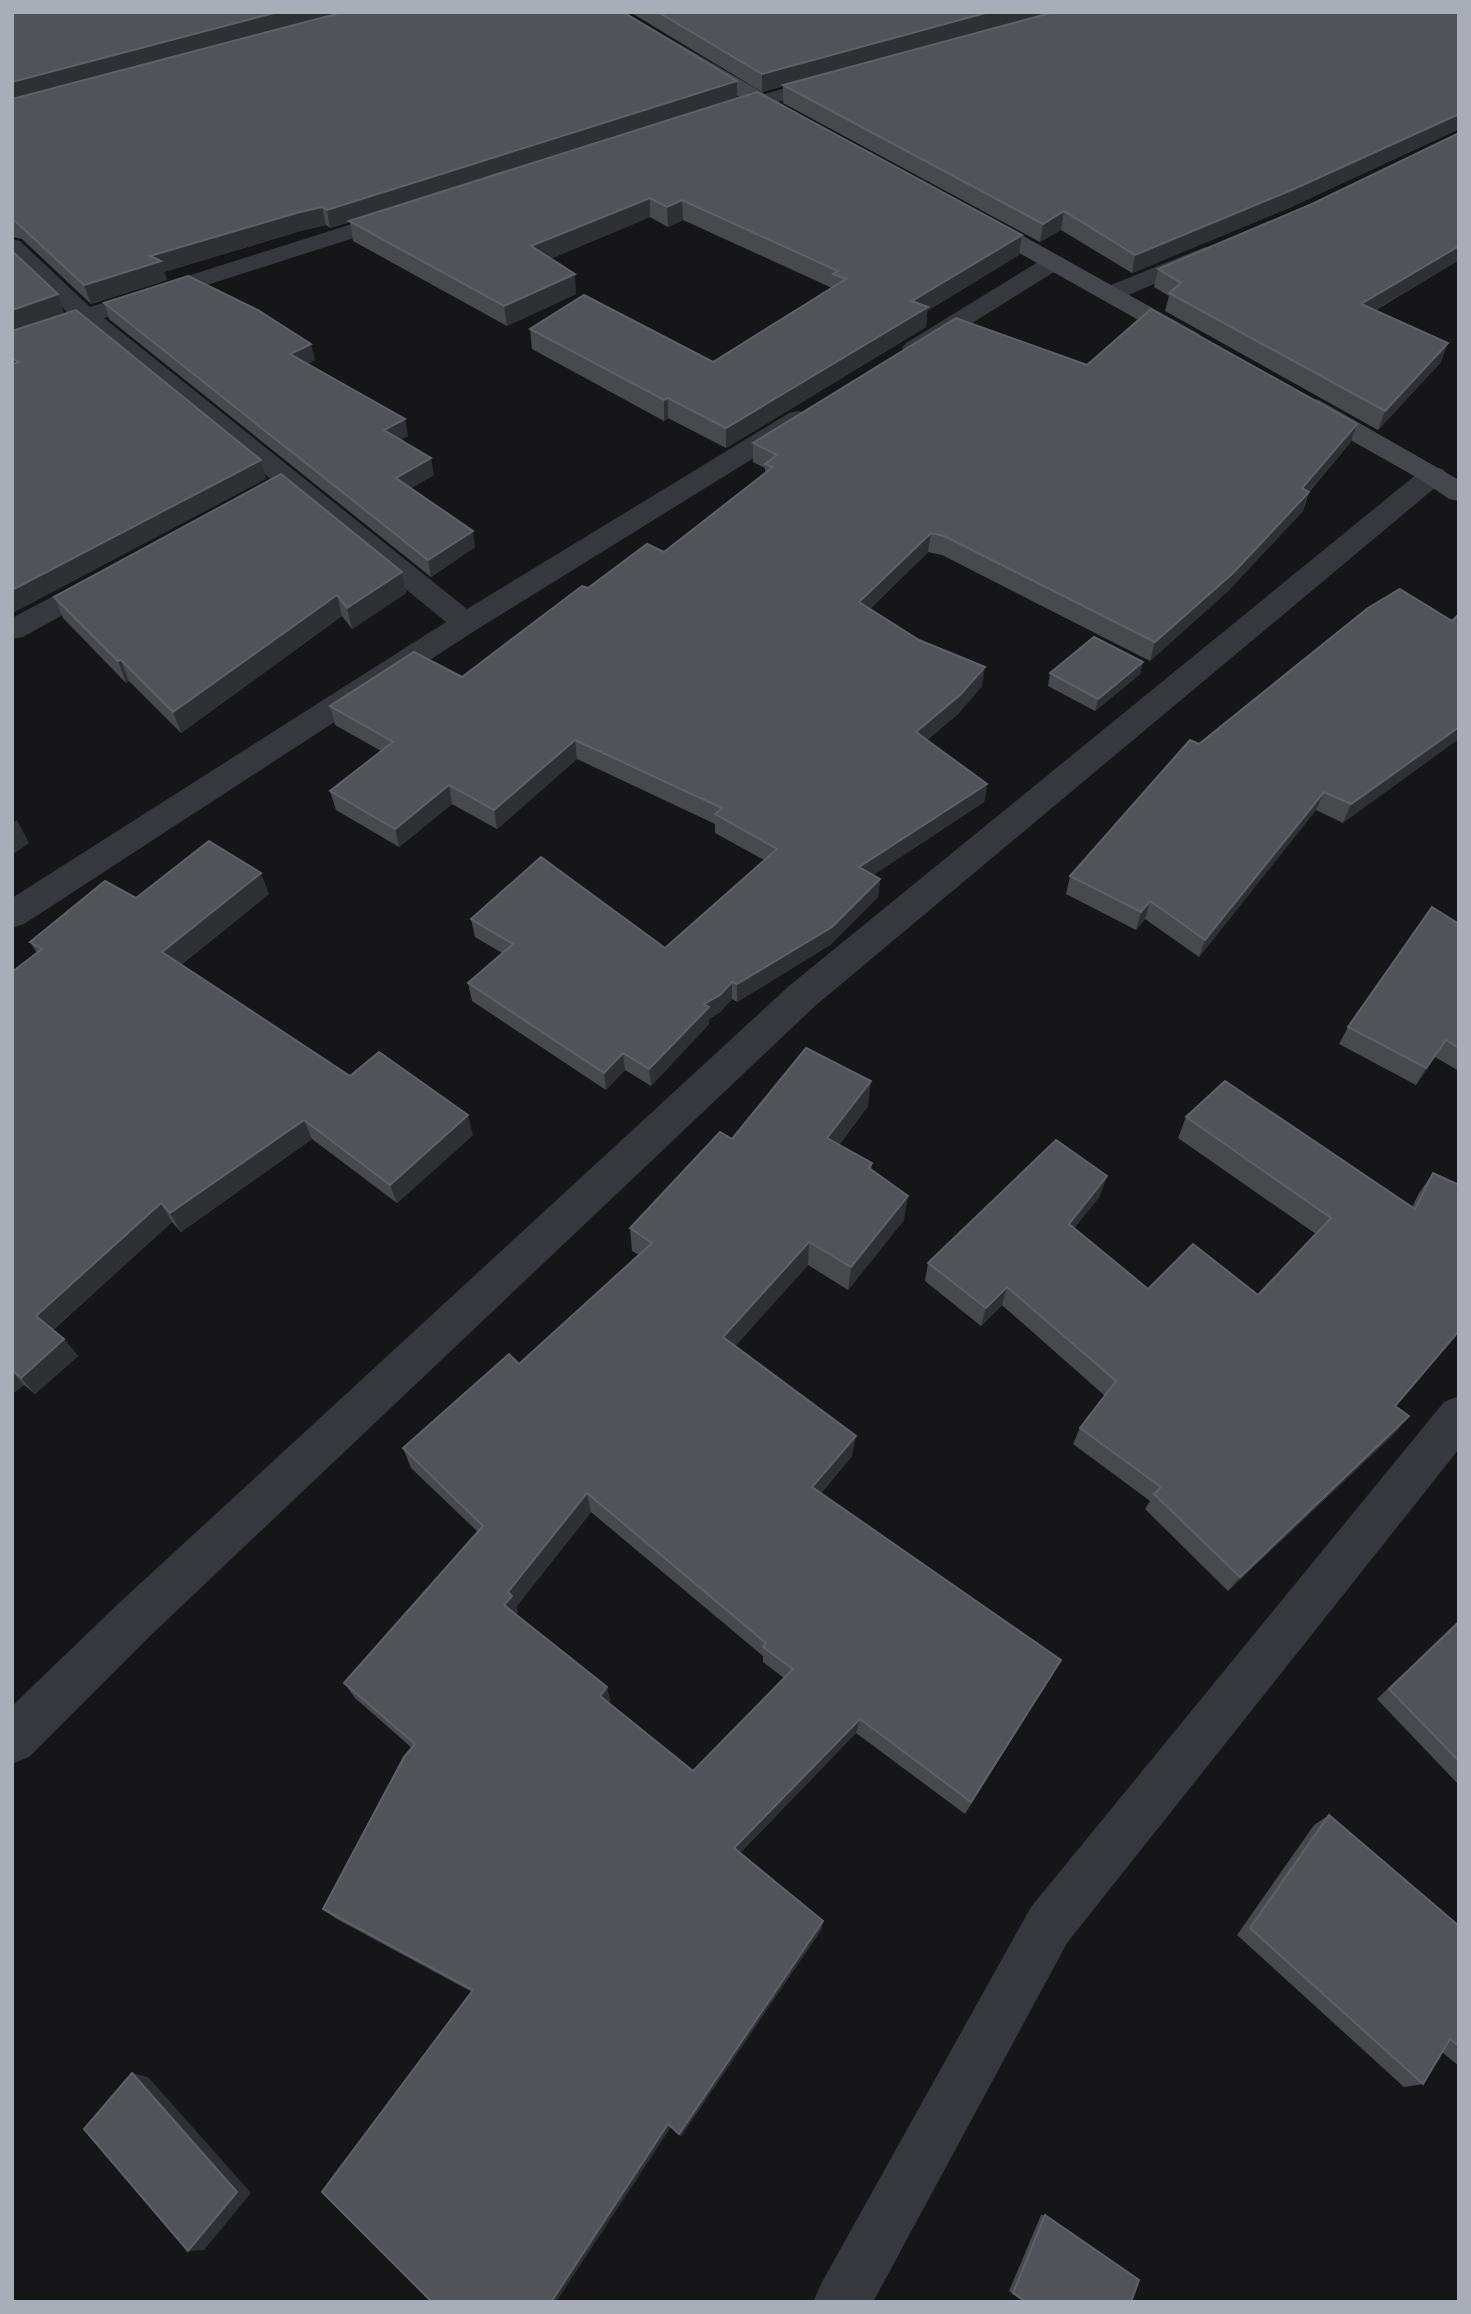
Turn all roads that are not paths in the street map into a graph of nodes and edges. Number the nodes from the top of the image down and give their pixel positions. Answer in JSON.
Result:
{"nodes":[{"id":1,"x":610,"y":12,"type":"edge"},
{"id":2,"x":850,"y":76,"type":"edge"},
{"id":3,"x":758,"y":101,"type":"junction"},
{"id":4,"x":693,"y":122,"type":"edge"},
{"id":5,"x":818,"y":133,"type":"edge"},
{"id":6,"x":429,"y":206,"type":"edge"},
{"id":7,"x":959,"y":211,"type":"edge"},
{"id":8,"x":12,"y":246,"type":"edge"},
{"id":9,"x":1223,"y":247,"type":"edge"},
{"id":10,"x":1054,"y":262,"type":"junction"},
{"id":11,"x":1110,"y":294,"type":"junction"},
{"id":12,"x":86,"y":316,"type":"junction"},
{"id":13,"x":12,"y":343,"type":"edge"},
{"id":14,"x":1206,"y":348,"type":"edge"},
{"id":15,"x":889,"y":363,"type":"edge"},
{"id":16,"x":1289,"y":395,"type":"edge"},
{"id":17,"x":818,"y":407,"type":"edge"},
{"id":18,"x":1446,"y":484,"type":"edge"},
{"id":19,"x":121,"y":572,"type":"edge"},
{"id":20,"x":466,"y":623,"type":"junction"},
{"id":21,"x":12,"y":630,"type":"edge"},
{"id":22,"x":12,"y":915,"type":"edge"},
{"id":23,"x":1459,"y":1416,"type":"edge"},
{"id":24,"x":12,"y":1740,"type":"edge"},
{"id":25,"x":842,"y":2302,"type":"edge"}],
"edges":[{"from":1,"to":3,"type":"street"},
{"from":2,"to":3,"type":"street"},
{"from":3,"to":4,"type":"street"},
{"from":3,"to":5,"type":"street"},
{"from":6,"to":12,"type":"street"},
{"from":7,"to":10,"type":"street"},
{"from":8,"to":12,"type":"street"},
{"from":9,"to":11,"type":"street"},
{"from":10,"to":11,"type":"street"},
{"from":10,"to":15,"type":"street"},
{"from":11,"to":14,"type":"street"},
{"from":12,"to":13,"type":"street"},
{"from":12,"to":20,"type":"street"},
{"from":16,"to":18,"type":"street"},
{"from":17,"to":20,"type":"street"},
{"from":18,"to":24,"type":"street"},
{"from":19,"to":21,"type":"street"},
{"from":20,"to":22,"type":"street"},
{"from":23,"to":25,"type":"street"}]}
